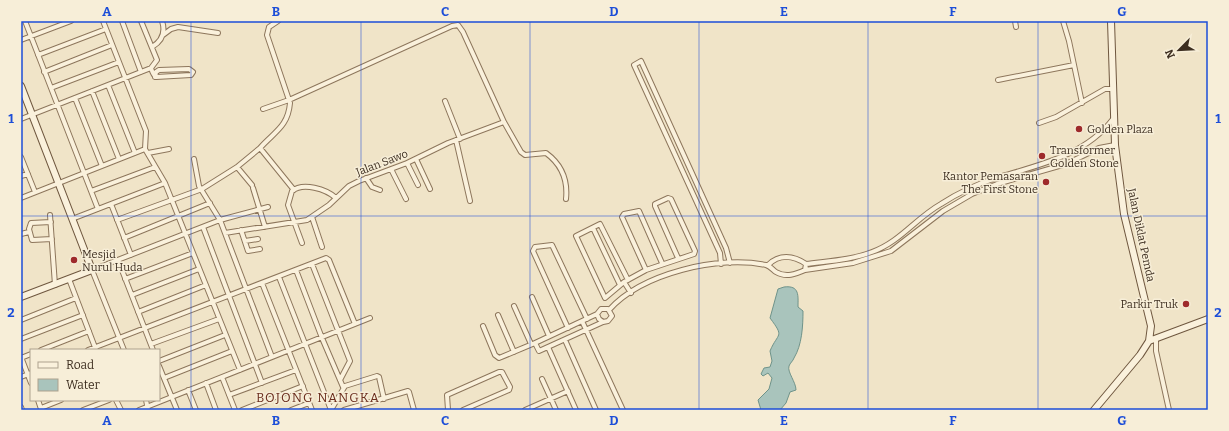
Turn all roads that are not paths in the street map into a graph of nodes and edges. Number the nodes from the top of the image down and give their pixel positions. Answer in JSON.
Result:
{"nodes":[{"id":1,"x":25,"y":21,"type":"edge"},
{"id":2,"x":71,"y":21,"type":"edge"},
{"id":3,"x":103,"y":21,"type":"edge"},
{"id":4,"x":122,"y":21,"type":"edge"},
{"id":5,"x":141,"y":21,"type":"edge"},
{"id":6,"x":162,"y":21,"type":"edge"},
{"id":7,"x":278,"y":21,"type":"edge"},
{"id":8,"x":1015,"y":21,"type":"edge"},
{"id":9,"x":1063,"y":21,"type":"edge"},
{"id":10,"x":1111,"y":21,"type":"edge"},
{"id":11,"x":457,"y":23,"type":"edge"},
{"id":12,"x":1016,"y":27,"type":"dead end"},
{"id":13,"x":106,"y":29,"type":"junction"},
{"id":14,"x":218,"y":33,"type":"dead end"},
{"id":15,"x":163,"y":35,"type":"junction"},
{"id":16,"x":31,"y":36,"type":"junction"},
{"id":17,"x":21,"y":40,"type":"edge"},
{"id":18,"x":112,"y":45,"type":"junction"},
{"id":19,"x":152,"y":47,"type":"junction"},
{"id":20,"x":38,"y":55,"type":"junction"},
{"id":21,"x":119,"y":62,"type":"junction"},
{"id":22,"x":1074,"y":64,"type":"junction"},
{"id":23,"x":151,"y":68,"type":"junction"},
{"id":24,"x":173,"y":70,"type":"junction"},
{"id":25,"x":44,"y":72,"type":"junction"},
{"id":26,"x":141,"y":72,"type":"junction"},
{"id":27,"x":173,"y":76,"type":"junction"},
{"id":28,"x":155,"y":77,"type":"junction"},
{"id":29,"x":125,"y":78,"type":"junction"},
{"id":30,"x":998,"y":80,"type":"dead end"},
{"id":31,"x":108,"y":85,"type":"junction"},
{"id":32,"x":21,"y":86,"type":"edge"},
{"id":33,"x":51,"y":88,"type":"junction"},
{"id":34,"x":1112,"y":89,"type":"junction"},
{"id":35,"x":92,"y":91,"type":"junction"},
{"id":36,"x":75,"y":98,"type":"junction"},
{"id":37,"x":289,"y":100,"type":"junction"},
{"id":38,"x":445,"y":101,"type":"dead end"},
{"id":39,"x":1082,"y":103,"type":"junction"},
{"id":40,"x":57,"y":105,"type":"junction"},
{"id":41,"x":263,"y":108,"type":"dead end"},
{"id":42,"x":32,"y":115,"type":"junction"},
{"id":43,"x":21,"y":119,"type":"edge"},
{"id":44,"x":1113,"y":119,"type":"junction"},
{"id":45,"x":504,"y":122,"type":"junction"},
{"id":46,"x":1039,"y":123,"type":"dead end"},
{"id":47,"x":458,"y":140,"type":"junction"},
{"id":48,"x":1115,"y":145,"type":"junction"},
{"id":49,"x":145,"y":148,"type":"junction"},
{"id":50,"x":260,"y":148,"type":"junction"},
{"id":51,"x":169,"y":149,"type":"dead end"},
{"id":52,"x":135,"y":153,"type":"junction"},
{"id":53,"x":148,"y":153,"type":"junction"},
{"id":54,"x":21,"y":157,"type":"edge"},
{"id":55,"x":118,"y":159,"type":"junction"},
{"id":56,"x":194,"y":159,"type":"dead end"},
{"id":57,"x":416,"y":159,"type":"junction"},
{"id":58,"x":407,"y":163,"type":"junction"},
{"id":59,"x":102,"y":166,"type":"junction"},
{"id":60,"x":155,"y":166,"type":"junction"},
{"id":61,"x":237,"y":167,"type":"junction"},
{"id":62,"x":391,"y":169,"type":"junction"},
{"id":63,"x":84,"y":173,"type":"junction"},
{"id":64,"x":28,"y":174,"type":"junction"},
{"id":65,"x":21,"y":176,"type":"edge"},
{"id":66,"x":366,"y":178,"type":"junction"},
{"id":67,"x":59,"y":183,"type":"junction"},
{"id":68,"x":166,"y":183,"type":"junction"},
{"id":69,"x":418,"y":185,"type":"dead end"},
{"id":70,"x":202,"y":189,"type":"junction"},
{"id":71,"x":430,"y":189,"type":"dead end"},
{"id":72,"x":294,"y":190,"type":"junction"},
{"id":73,"x":380,"y":190,"type":"dead end"},
{"id":74,"x":35,"y":192,"type":"junction"},
{"id":75,"x":91,"y":192,"type":"junction"},
{"id":76,"x":21,"y":198,"type":"edge"},
{"id":77,"x":336,"y":198,"type":"junction"},
{"id":78,"x":406,"y":199,"type":"dead end"},
{"id":79,"x":566,"y":199,"type":"dead end"},
{"id":80,"x":172,"y":200,"type":"junction"},
{"id":81,"x":470,"y":201,"type":"dead end"},
{"id":82,"x":210,"y":203,"type":"junction"},
{"id":83,"x":111,"y":204,"type":"junction"},
{"id":84,"x":268,"y":207,"type":"dead end"},
{"id":85,"x":98,"y":209,"type":"junction"},
{"id":86,"x":260,"y":210,"type":"junction"},
{"id":87,"x":50,"y":215,"type":"dead end"},
{"id":88,"x":179,"y":216,"type":"junction"},
{"id":89,"x":312,"y":217,"type":"junction"},
{"id":90,"x":72,"y":219,"type":"junction"},
{"id":91,"x":117,"y":220,"type":"junction"},
{"id":92,"x":220,"y":220,"type":"junction"},
{"id":93,"x":51,"y":222,"type":"junction"},
{"id":94,"x":296,"y":223,"type":"junction"},
{"id":95,"x":265,"y":227,"type":"junction"},
{"id":96,"x":203,"y":228,"type":"junction"},
{"id":97,"x":593,"y":228,"type":"junction"},
{"id":98,"x":241,"y":230,"type":"junction"},
{"id":99,"x":29,"y":232,"type":"junction"},
{"id":100,"x":225,"y":232,"type":"junction"},
{"id":101,"x":21,"y":234,"type":"edge"},
{"id":102,"x":186,"y":234,"type":"junction"},
{"id":103,"x":124,"y":238,"type":"junction"},
{"id":104,"x":52,"y":239,"type":"junction"},
{"id":105,"x":258,"y":239,"type":"dead end"},
{"id":106,"x":245,"y":241,"type":"junction"},
{"id":107,"x":302,"y":242,"type":"dead end"},
{"id":108,"x":322,"y":247,"type":"dead end"},
{"id":109,"x":726,"y":248,"type":"junction"},
{"id":110,"x":260,"y":249,"type":"dead end"},
{"id":111,"x":719,"y":251,"type":"junction"},
{"id":112,"x":193,"y":253,"type":"junction"},
{"id":113,"x":131,"y":255,"type":"junction"},
{"id":114,"x":678,"y":258,"type":"junction"},
{"id":115,"x":118,"y":260,"type":"junction"},
{"id":116,"x":662,"y":263,"type":"junction"},
{"id":117,"x":730,"y":263,"type":"junction"},
{"id":118,"x":312,"y":264,"type":"junction"},
{"id":119,"x":720,"y":264,"type":"junction"},
{"id":120,"x":806,"y":264,"type":"junction"},
{"id":121,"x":768,"y":265,"type":"junction"},
{"id":122,"x":199,"y":269,"type":"junction"},
{"id":123,"x":92,"y":270,"type":"junction"},
{"id":124,"x":296,"y":270,"type":"junction"},
{"id":125,"x":646,"y":270,"type":"junction"},
{"id":126,"x":805,"y":270,"type":"junction"},
{"id":127,"x":279,"y":277,"type":"junction"},
{"id":128,"x":69,"y":279,"type":"junction"},
{"id":129,"x":125,"y":279,"type":"junction"},
{"id":130,"x":624,"y":282,"type":"junction"},
{"id":131,"x":262,"y":283,"type":"junction"},
{"id":132,"x":55,"y":285,"type":"junction"},
{"id":133,"x":206,"y":285,"type":"junction"},
{"id":134,"x":246,"y":290,"type":"junction"},
{"id":135,"x":631,"y":293,"type":"junction"},
{"id":136,"x":132,"y":295,"type":"junction"},
{"id":137,"x":229,"y":296,"type":"junction"},
{"id":138,"x":21,"y":297,"type":"edge"},
{"id":139,"x":532,"y":297,"type":"dead end"},
{"id":140,"x":76,"y":298,"type":"junction"},
{"id":141,"x":213,"y":302,"type":"junction"},
{"id":142,"x":514,"y":306,"type":"dead end"},
{"id":143,"x":609,"y":310,"type":"junction"},
{"id":144,"x":138,"y":312,"type":"junction"},
{"id":145,"x":598,"y":314,"type":"junction"},
{"id":146,"x":82,"y":315,"type":"junction"},
{"id":147,"x":498,"y":315,"type":"dead end"},
{"id":148,"x":370,"y":318,"type":"dead end"},
{"id":149,"x":219,"y":319,"type":"junction"},
{"id":150,"x":1208,"y":319,"type":"edge"},
{"id":151,"x":21,"y":320,"type":"edge"},
{"id":152,"x":584,"y":320,"type":"junction"},
{"id":153,"x":603,"y":322,"type":"junction"},
{"id":154,"x":355,"y":324,"type":"junction"},
{"id":155,"x":483,"y":326,"type":"dead end"},
{"id":156,"x":145,"y":327,"type":"junction"},
{"id":157,"x":568,"y":328,"type":"junction"},
{"id":158,"x":586,"y":330,"type":"junction"},
{"id":159,"x":89,"y":331,"type":"junction"},
{"id":160,"x":339,"y":331,"type":"junction"},
{"id":161,"x":225,"y":335,"type":"junction"},
{"id":162,"x":550,"y":336,"type":"junction"},
{"id":163,"x":119,"y":338,"type":"junction"},
{"id":164,"x":322,"y":338,"type":"junction"},
{"id":165,"x":21,"y":339,"type":"edge"},
{"id":166,"x":565,"y":340,"type":"junction"},
{"id":167,"x":1156,"y":340,"type":"junction"},
{"id":168,"x":1149,"y":341,"type":"junction"},
{"id":169,"x":533,"y":343,"type":"junction"},
{"id":170,"x":151,"y":344,"type":"junction"},
{"id":171,"x":305,"y":344,"type":"junction"},
{"id":172,"x":548,"y":347,"type":"junction"},
{"id":173,"x":44,"y":349,"type":"edge"},
{"id":174,"x":96,"y":349,"type":"edge"},
{"id":175,"x":124,"y":349,"type":"edge"},
{"id":176,"x":153,"y":349,"type":"edge"},
{"id":177,"x":289,"y":350,"type":"junction"},
{"id":178,"x":232,"y":351,"type":"junction"},
{"id":179,"x":514,"y":352,"type":"junction"},
{"id":180,"x":272,"y":357,"type":"junction"},
{"id":181,"x":21,"y":358,"type":"edge"},
{"id":182,"x":160,"y":361,"type":"edge"},
{"id":183,"x":255,"y":363,"type":"junction"},
{"id":184,"x":160,"y":368,"type":"edge"},
{"id":185,"x":240,"y":370,"type":"junction"},
{"id":186,"x":296,"y":370,"type":"junction"},
{"id":187,"x":29,"y":374,"type":"edge"},
{"id":188,"x":21,"y":377,"type":"edge"},
{"id":189,"x":222,"y":377,"type":"junction"},
{"id":190,"x":164,"y":378,"type":"junction"},
{"id":191,"x":340,"y":380,"type":"junction"},
{"id":192,"x":542,"y":380,"type":"dead end"},
{"id":193,"x":206,"y":383,"type":"junction"},
{"id":194,"x":262,"y":383,"type":"junction"},
{"id":195,"x":303,"y":386,"type":"junction"},
{"id":196,"x":343,"y":387,"type":"junction"},
{"id":197,"x":188,"y":390,"type":"junction"},
{"id":198,"x":568,"y":390,"type":"junction"},
{"id":199,"x":229,"y":395,"type":"junction"},
{"id":200,"x":171,"y":397,"type":"junction"},
{"id":201,"x":551,"y":398,"type":"junction"},
{"id":202,"x":384,"y":399,"type":"junction"},
{"id":203,"x":59,"y":401,"type":"edge"},
{"id":204,"x":106,"y":401,"type":"edge"},
{"id":205,"x":116,"y":401,"type":"edge"},
{"id":206,"x":160,"y":401,"type":"edge"},
{"id":207,"x":160,"y":401,"type":"edge"},
{"id":208,"x":309,"y":403,"type":"junction"},
{"id":209,"x":148,"y":405,"type":"edge"},
{"id":210,"x":21,"y":407,"type":"edge"},
{"id":211,"x":358,"y":408,"type":"edge"},
{"id":212,"x":41,"y":409,"type":"edge"},
{"id":213,"x":527,"y":409,"type":"edge"},
{"id":214,"x":22,"y":410,"type":"edge"},
{"id":215,"x":83,"y":410,"type":"edge"},
{"id":216,"x":121,"y":410,"type":"edge"},
{"id":217,"x":139,"y":410,"type":"edge"},
{"id":218,"x":153,"y":410,"type":"edge"},
{"id":219,"x":176,"y":410,"type":"edge"},
{"id":220,"x":196,"y":410,"type":"edge"},
{"id":221,"x":216,"y":410,"type":"edge"},
{"id":222,"x":235,"y":410,"type":"edge"},
{"id":223,"x":242,"y":410,"type":"edge"},
{"id":224,"x":291,"y":410,"type":"edge"},
{"id":225,"x":312,"y":410,"type":"edge"},
{"id":226,"x":331,"y":410,"type":"edge"},
{"id":227,"x":344,"y":410,"type":"edge"},
{"id":228,"x":413,"y":410,"type":"edge"},
{"id":229,"x":448,"y":410,"type":"edge"},
{"id":230,"x":463,"y":410,"type":"edge"},
{"id":231,"x":556,"y":410,"type":"edge"},
{"id":232,"x":576,"y":410,"type":"edge"},
{"id":233,"x":596,"y":410,"type":"edge"},
{"id":234,"x":623,"y":410,"type":"edge"},
{"id":235,"x":1094,"y":410,"type":"edge"},
{"id":236,"x":1169,"y":410,"type":"edge"}],
"edges":[{"from":1,"to":16,"type":"street"},
{"from":2,"to":16,"type":"street"},
{"from":3,"to":13,"type":"street"},
{"from":4,"to":26,"type":"street"},
{"from":5,"to":19,"type":"street"},
{"from":6,"to":15,"type":"street"},
{"from":7,"to":37,"type":"street"},
{"from":8,"to":12,"type":"street"},
{"from":9,"to":22,"type":"street"},
{"from":10,"to":34,"type":"street","name":"Jalan Diklat Pemda"},
{"from":11,"to":37,"type":"street"},
{"from":11,"to":45,"type":"street"},
{"from":13,"to":18,"type":"street"},
{"from":13,"to":20,"type":"street"},
{"from":14,"to":15,"type":"street"},
{"from":15,"to":19,"type":"street"},
{"from":16,"to":17,"type":"street"},
{"from":16,"to":20,"type":"street"},
{"from":18,"to":21,"type":"street"},
{"from":18,"to":25,"type":"street"},
{"from":19,"to":23,"type":"street"},
{"from":20,"to":25,"type":"street"},
{"from":21,"to":29,"type":"street"},
{"from":21,"to":33,"type":"street"},
{"from":22,"to":30,"type":"street"},
{"from":22,"to":39,"type":"street"},
{"from":23,"to":26,"type":"street"},
{"from":23,"to":28,"type":"street"},
{"from":24,"to":27,"type":"street"},
{"from":24,"to":27,"type":"street"},
{"from":24,"to":28,"type":"street"},
{"from":25,"to":33,"type":"street"},
{"from":26,"to":29,"type":"street"},
{"from":27,"to":28,"type":"street"},
{"from":29,"to":31,"type":"street"},
{"from":29,"to":49,"type":"street"},
{"from":31,"to":35,"type":"street"},
{"from":31,"to":52,"type":"street"},
{"from":32,"to":42,"type":"street"},
{"from":33,"to":40,"type":"street"},
{"from":34,"to":39,"type":"street"},
{"from":34,"to":44,"type":"street","name":"Jalan Diklat Pemda"},
{"from":35,"to":36,"type":"street"},
{"from":35,"to":55,"type":"street"},
{"from":36,"to":40,"type":"street"},
{"from":36,"to":59,"type":"street"},
{"from":37,"to":41,"type":"street"},
{"from":37,"to":50,"type":"street"},
{"from":38,"to":47,"type":"street"},
{"from":39,"to":46,"type":"street"},
{"from":40,"to":42,"type":"street"},
{"from":40,"to":63,"type":"street"},
{"from":42,"to":43,"type":"street"},
{"from":42,"to":67,"type":"street"},
{"from":44,"to":48,"type":"street","name":"Jalan Diklat Pemda"},
{"from":44,"to":120,"type":"street"},
{"from":45,"to":47,"type":"street","name":"Jalan Sawo"},
{"from":45,"to":79,"type":"street"},
{"from":47,"to":57,"type":"street","name":"Jalan Sawo"},
{"from":47,"to":81,"type":"street"},
{"from":48,"to":126,"type":"street"},
{"from":48,"to":168,"type":"street","name":"Jalan Diklat Pemda"},
{"from":49,"to":52,"type":"street"},
{"from":49,"to":53,"type":"street"},
{"from":50,"to":61,"type":"street"},
{"from":50,"to":72,"type":"street"},
{"from":51,"to":53,"type":"street"},
{"from":52,"to":55,"type":"street"},
{"from":53,"to":60,"type":"street"},
{"from":54,"to":64,"type":"street"},
{"from":55,"to":59,"type":"street"},
{"from":56,"to":70,"type":"street"},
{"from":57,"to":58,"type":"street","name":"Jalan Sawo"},
{"from":57,"to":71,"type":"street"},
{"from":58,"to":62,"type":"street","name":"Jalan Sawo"},
{"from":58,"to":69,"type":"street"},
{"from":59,"to":63,"type":"street"},
{"from":60,"to":68,"type":"street"},
{"from":60,"to":75,"type":"street"},
{"from":61,"to":70,"type":"street"},
{"from":61,"to":86,"type":"street"},
{"from":62,"to":66,"type":"street","name":"Jalan Sawo"},
{"from":62,"to":78,"type":"street"},
{"from":63,"to":67,"type":"street"},
{"from":63,"to":75,"type":"street"},
{"from":64,"to":65,"type":"street"},
{"from":64,"to":74,"type":"street"},
{"from":66,"to":73,"type":"street"},
{"from":66,"to":77,"type":"street","name":"Jalan Sawo"},
{"from":67,"to":74,"type":"street"},
{"from":67,"to":90,"type":"street"},
{"from":68,"to":80,"type":"street"},
{"from":68,"to":83,"type":"street"},
{"from":70,"to":80,"type":"street"},
{"from":70,"to":82,"type":"street"},
{"from":72,"to":77,"type":"street"},
{"from":72,"to":94,"type":"street"},
{"from":74,"to":76,"type":"street"},
{"from":75,"to":85,"type":"street"},
{"from":77,"to":89,"type":"street","name":"Jalan Sawo"},
{"from":80,"to":88,"type":"street"},
{"from":80,"to":91,"type":"street"},
{"from":82,"to":88,"type":"street"},
{"from":82,"to":92,"type":"street"},
{"from":83,"to":85,"type":"street"},
{"from":83,"to":91,"type":"street"},
{"from":84,"to":86,"type":"street"},
{"from":85,"to":90,"type":"street"},
{"from":86,"to":92,"type":"street"},
{"from":86,"to":95,"type":"street"},
{"from":87,"to":93,"type":"street"},
{"from":88,"to":102,"type":"street"},
{"from":88,"to":103,"type":"street"},
{"from":89,"to":94,"type":"street","name":"Jalan Sawo"},
{"from":89,"to":108,"type":"street"},
{"from":90,"to":123,"type":"street"},
{"from":91,"to":103,"type":"street"},
{"from":92,"to":96,"type":"street"},
{"from":92,"to":100,"type":"street"},
{"from":93,"to":99,"type":"street"},
{"from":93,"to":104,"type":"street"},
{"from":94,"to":95,"type":"street","name":"Jalan Sawo"},
{"from":94,"to":107,"type":"street"},
{"from":95,"to":98,"type":"street","name":"Jalan Sawo"},
{"from":96,"to":102,"type":"street"},
{"from":96,"to":137,"type":"street"},
{"from":97,"to":130,"type":"street"},
{"from":97,"to":130,"type":"street"},
{"from":97,"to":130,"type":"street"},
{"from":98,"to":100,"type":"street","name":"Jalan Sawo"},
{"from":98,"to":106,"type":"street"},
{"from":99,"to":101,"type":"street"},
{"from":99,"to":104,"type":"street"},
{"from":100,"to":134,"type":"street"},
{"from":102,"to":112,"type":"street"},
{"from":102,"to":113,"type":"street"},
{"from":103,"to":113,"type":"street"},
{"from":104,"to":132,"type":"street"},
{"from":105,"to":106,"type":"street"},
{"from":106,"to":110,"type":"street"},
{"from":109,"to":111,"type":"street"},
{"from":109,"to":111,"type":"street"},
{"from":109,"to":117,"type":"street"},
{"from":111,"to":119,"type":"street"},
{"from":112,"to":122,"type":"street"},
{"from":112,"to":129,"type":"street"},
{"from":113,"to":115,"type":"street"},
{"from":114,"to":114,"type":"street"},
{"from":114,"to":116,"type":"street"},
{"from":115,"to":123,"type":"street"},
{"from":115,"to":129,"type":"street"},
{"from":116,"to":125,"type":"street"},
{"from":116,"to":125,"type":"street"},
{"from":117,"to":119,"type":"street"},
{"from":117,"to":121,"type":"street"},
{"from":118,"to":124,"type":"street"},
{"from":118,"to":154,"type":"street"},
{"from":118,"to":160,"type":"street"},
{"from":119,"to":135,"type":"street"},
{"from":120,"to":121,"type":"street"},
{"from":120,"to":126,"type":"street"},
{"from":121,"to":126,"type":"street"},
{"from":122,"to":133,"type":"street"},
{"from":122,"to":136,"type":"street"},
{"from":123,"to":128,"type":"street"},
{"from":123,"to":163,"type":"street"},
{"from":124,"to":127,"type":"street"},
{"from":124,"to":164,"type":"street"},
{"from":125,"to":130,"type":"street"},
{"from":127,"to":131,"type":"street"},
{"from":127,"to":171,"type":"street"},
{"from":128,"to":132,"type":"street"},
{"from":128,"to":140,"type":"street"},
{"from":129,"to":136,"type":"street"},
{"from":130,"to":135,"type":"street"},
{"from":131,"to":134,"type":"street"},
{"from":131,"to":177,"type":"street"},
{"from":132,"to":138,"type":"street"},
{"from":133,"to":141,"type":"street"},
{"from":133,"to":144,"type":"street"},
{"from":134,"to":137,"type":"street"},
{"from":134,"to":180,"type":"street"},
{"from":135,"to":143,"type":"street"},
{"from":136,"to":144,"type":"street"},
{"from":137,"to":141,"type":"street"},
{"from":137,"to":183,"type":"street"},
{"from":139,"to":162,"type":"street"},
{"from":140,"to":146,"type":"street"},
{"from":140,"to":151,"type":"street"},
{"from":141,"to":149,"type":"street"},
{"from":141,"to":156,"type":"street"},
{"from":142,"to":169,"type":"street"},
{"from":143,"to":145,"type":"street"},
{"from":143,"to":153,"type":"street"},
{"from":144,"to":156,"type":"street"},
{"from":145,"to":152,"type":"street"},
{"from":145,"to":153,"type":"street"},
{"from":146,"to":159,"type":"street"},
{"from":146,"to":165,"type":"street"},
{"from":147,"to":179,"type":"street"},
{"from":148,"to":154,"type":"street"},
{"from":149,"to":161,"type":"street"},
{"from":149,"to":170,"type":"street"},
{"from":150,"to":167,"type":"street"},
{"from":152,"to":157,"type":"street"},
{"from":152,"to":157,"type":"street"},
{"from":152,"to":158,"type":"street"},
{"from":153,"to":158,"type":"street"},
{"from":154,"to":160,"type":"street"},
{"from":155,"to":179,"type":"street"},
{"from":156,"to":163,"type":"street"},
{"from":156,"to":170,"type":"street"},
{"from":157,"to":162,"type":"street"},
{"from":158,"to":166,"type":"street"},
{"from":158,"to":234,"type":"street"},
{"from":159,"to":173,"type":"street"},
{"from":159,"to":174,"type":"street"},
{"from":160,"to":164,"type":"street"},
{"from":160,"to":191,"type":"street"},
{"from":161,"to":178,"type":"street"},
{"from":161,"to":182,"type":"street"},
{"from":162,"to":169,"type":"street"},
{"from":163,"to":174,"type":"street"},
{"from":163,"to":175,"type":"street"},
{"from":164,"to":171,"type":"street"},
{"from":164,"to":191,"type":"street"},
{"from":166,"to":172,"type":"street"},
{"from":166,"to":233,"type":"street"},
{"from":167,"to":168,"type":"street"},
{"from":167,"to":236,"type":"street"},
{"from":168,"to":235,"type":"street"},
{"from":169,"to":172,"type":"street"},
{"from":169,"to":179,"type":"street"},
{"from":170,"to":176,"type":"street"},
{"from":171,"to":177,"type":"street"},
{"from":171,"to":226,"type":"street"},
{"from":172,"to":198,"type":"street"},
{"from":177,"to":180,"type":"street"},
{"from":177,"to":186,"type":"street"},
{"from":178,"to":185,"type":"street"},
{"from":178,"to":190,"type":"street"},
{"from":180,"to":183,"type":"street"},
{"from":181,"to":187,"type":"street"},
{"from":183,"to":185,"type":"street"},
{"from":183,"to":194,"type":"street"},
{"from":184,"to":190,"type":"street"},
{"from":185,"to":189,"type":"street"},
{"from":186,"to":194,"type":"street"},
{"from":186,"to":195,"type":"street"},
{"from":187,"to":188,"type":"street"},
{"from":189,"to":193,"type":"street"},
{"from":189,"to":199,"type":"street"},
{"from":190,"to":200,"type":"street"},
{"from":191,"to":196,"type":"street"},
{"from":192,"to":201,"type":"street"},
{"from":193,"to":197,"type":"street"},
{"from":193,"to":221,"type":"street"},
{"from":194,"to":199,"type":"street"},
{"from":195,"to":208,"type":"street"},
{"from":195,"to":223,"type":"street"},
{"from":196,"to":202,"type":"street"},
{"from":196,"to":226,"type":"street"},
{"from":197,"to":200,"type":"street"},
{"from":197,"to":220,"type":"street"},
{"from":198,"to":201,"type":"street"},
{"from":198,"to":232,"type":"street"},
{"from":199,"to":222,"type":"street"},
{"from":200,"to":206,"type":"street"},
{"from":200,"to":219,"type":"street"},
{"from":201,"to":213,"type":"street"},
{"from":201,"to":231,"type":"street"},
{"from":202,"to":211,"type":"street"},
{"from":202,"to":228,"type":"street"},
{"from":203,"to":212,"type":"street"},
{"from":204,"to":215,"type":"street"},
{"from":205,"to":216,"type":"street"},
{"from":207,"to":209,"type":"street"},
{"from":208,"to":224,"type":"street"},
{"from":208,"to":225,"type":"street"},
{"from":209,"to":217,"type":"street"},
{"from":209,"to":218,"type":"street"},
{"from":210,"to":214,"type":"street"},
{"from":211,"to":227,"type":"street"},
{"from":229,"to":230,"type":"street"}]}
